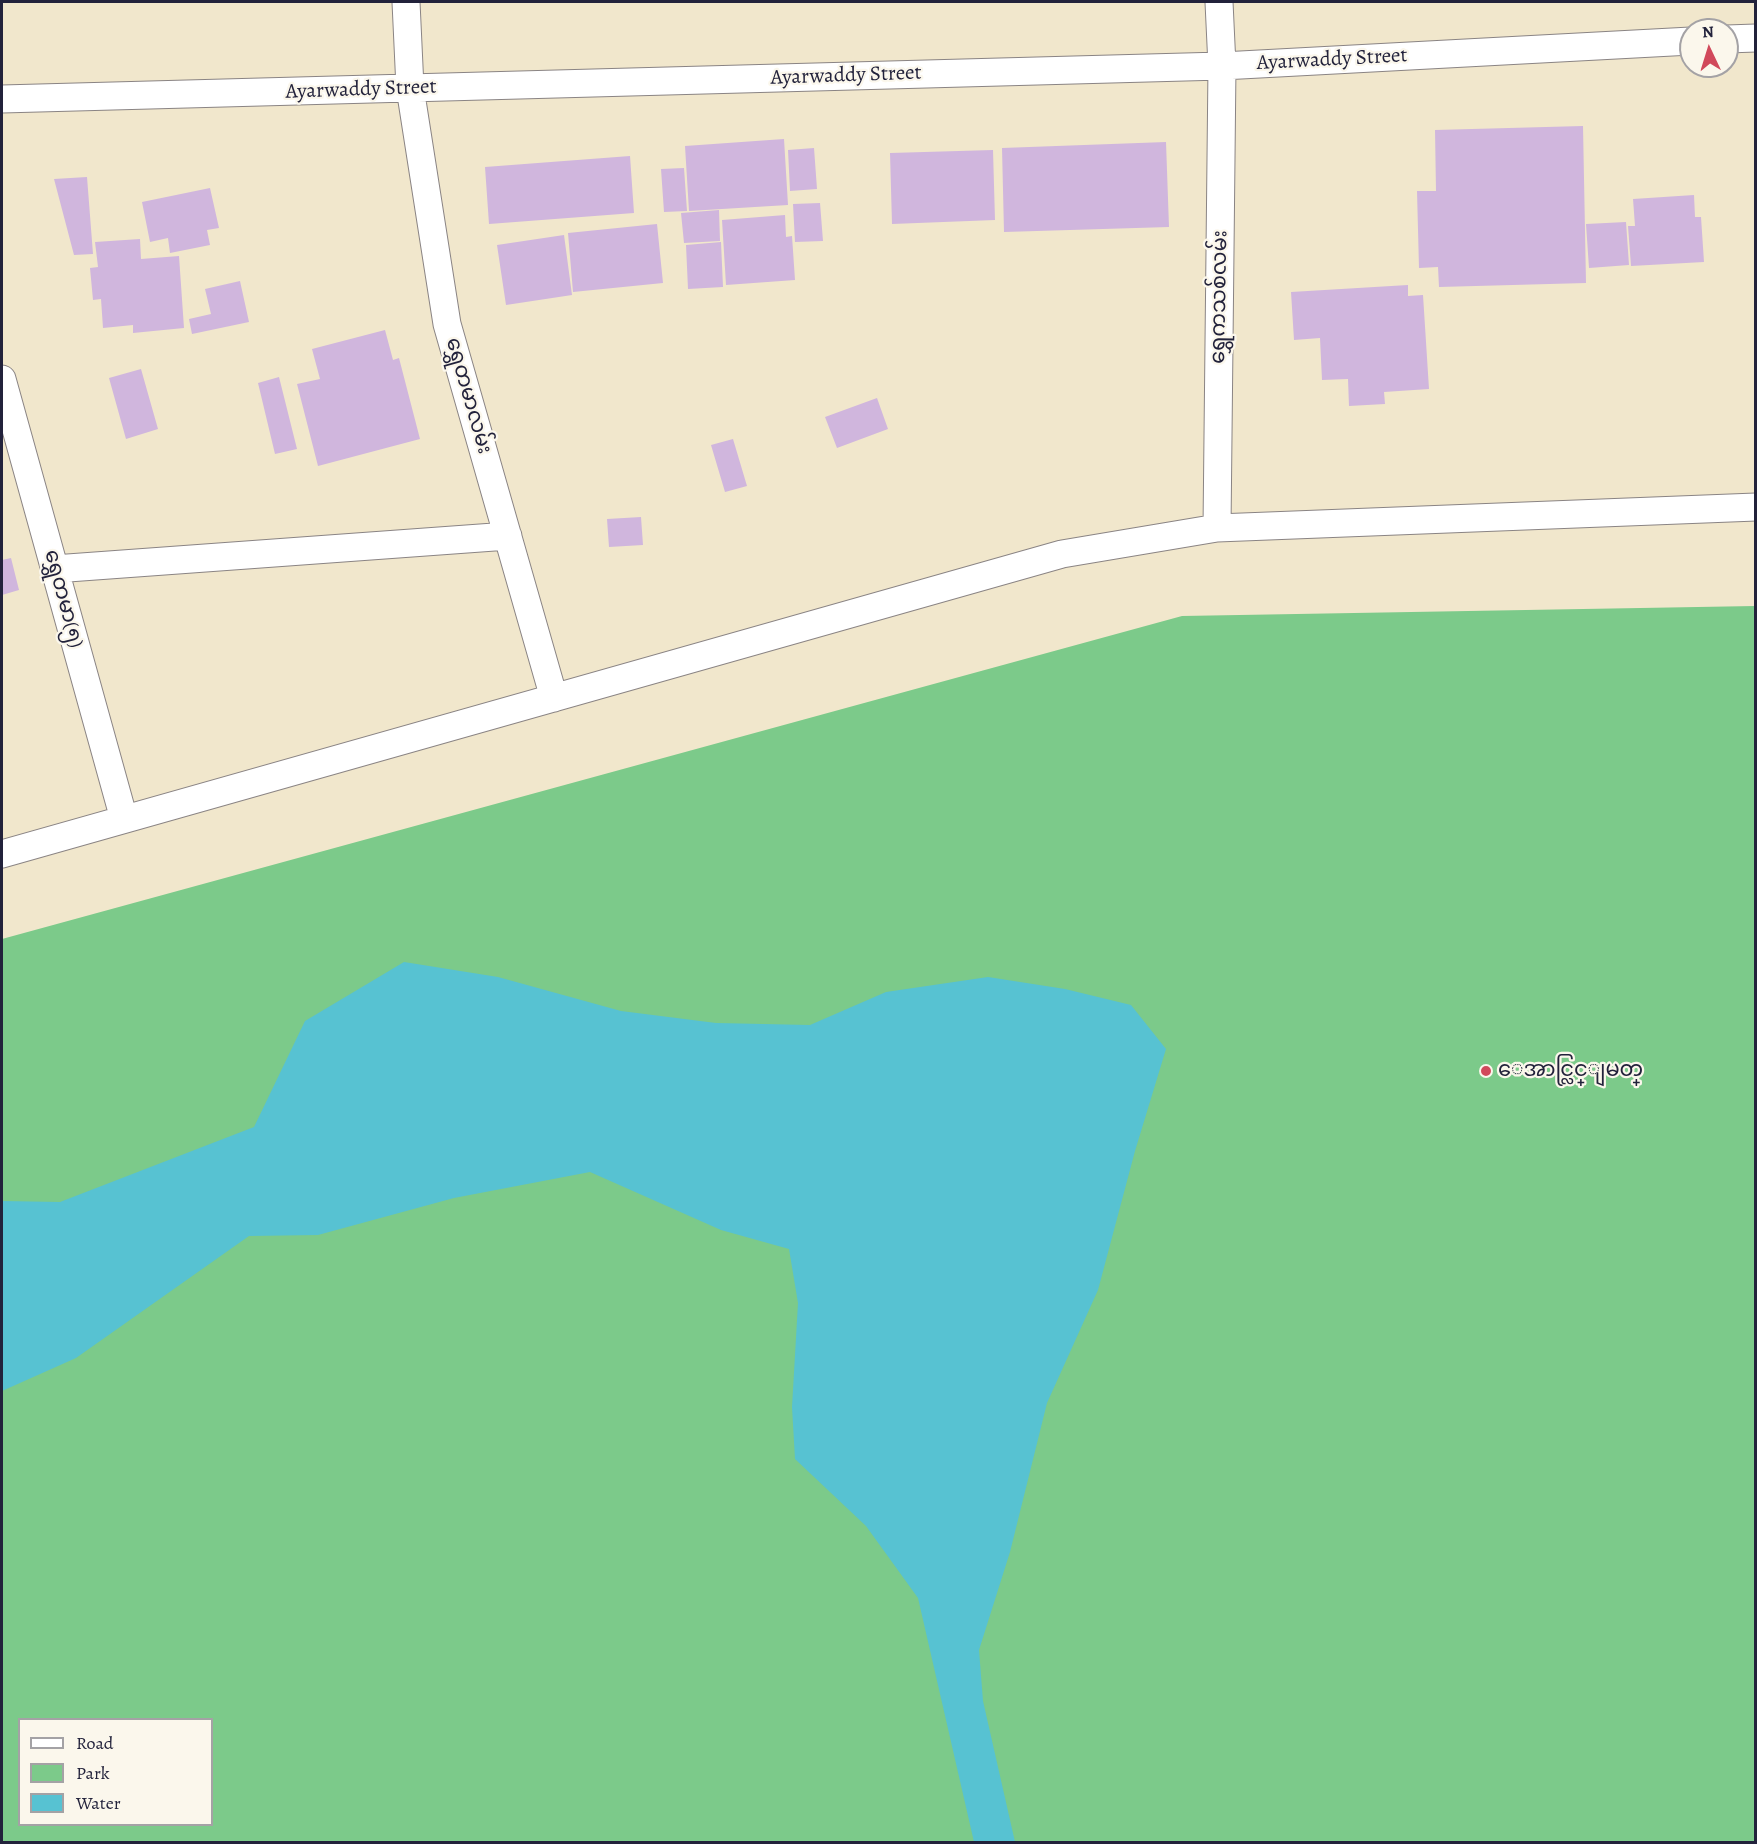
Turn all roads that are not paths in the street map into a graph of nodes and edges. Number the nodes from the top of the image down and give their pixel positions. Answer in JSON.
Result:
{"nodes":[{"id":1,"x":406,"y":2,"type":"edge"},
{"id":2,"x":1219,"y":2,"type":"edge"},
{"id":3,"x":1755,"y":38,"type":"edge"},
{"id":4,"x":1739,"y":39,"type":"edge"},
{"id":5,"x":1679,"y":42,"type":"edge"},
{"id":6,"x":1222,"y":66,"type":"junction"},
{"id":7,"x":410,"y":88,"type":"junction"},
{"id":8,"x":2,"y":99,"type":"edge"},
{"id":9,"x":2,"y":379,"type":"edge"},
{"id":10,"x":1755,"y":507,"type":"edge"},
{"id":11,"x":1217,"y":528,"type":"junction"},
{"id":12,"x":508,"y":537,"type":"junction"},
{"id":13,"x":54,"y":569,"type":"junction"},
{"id":14,"x":554,"y":698,"type":"junction"},
{"id":15,"x":124,"y":819,"type":"junction"},
{"id":16,"x":2,"y":854,"type":"edge"}],
"edges":[{"from":1,"to":7,"type":"street","name":"ရွှေတမာလမ်း"},
{"from":2,"to":6,"type":"street","name":"ရွှေကသစ်လမ်း"},
{"from":3,"to":4,"type":"street"},
{"from":5,"to":6,"type":"street","name":"Ayarwaddy Street"},
{"from":6,"to":7,"type":"street","name":"Ayarwaddy Street"},
{"from":6,"to":11,"type":"street","name":"ရွှေကသစ်လမ်း"},
{"from":7,"to":8,"type":"street","name":"Ayarwaddy Street"},
{"from":7,"to":12,"type":"street","name":"ရွှေတမာလမ်း"},
{"from":9,"to":13,"type":"street","name":"ရွှေတမာ(၅)"},
{"from":10,"to":11,"type":"street"},
{"from":11,"to":14,"type":"street"},
{"from":12,"to":13,"type":"street"},
{"from":12,"to":14,"type":"street","name":"ရွှေတမာလမ်း"},
{"from":13,"to":15,"type":"street","name":"ရွှေတမာ(၅)"},
{"from":14,"to":15,"type":"street"},
{"from":15,"to":16,"type":"street"}]}
